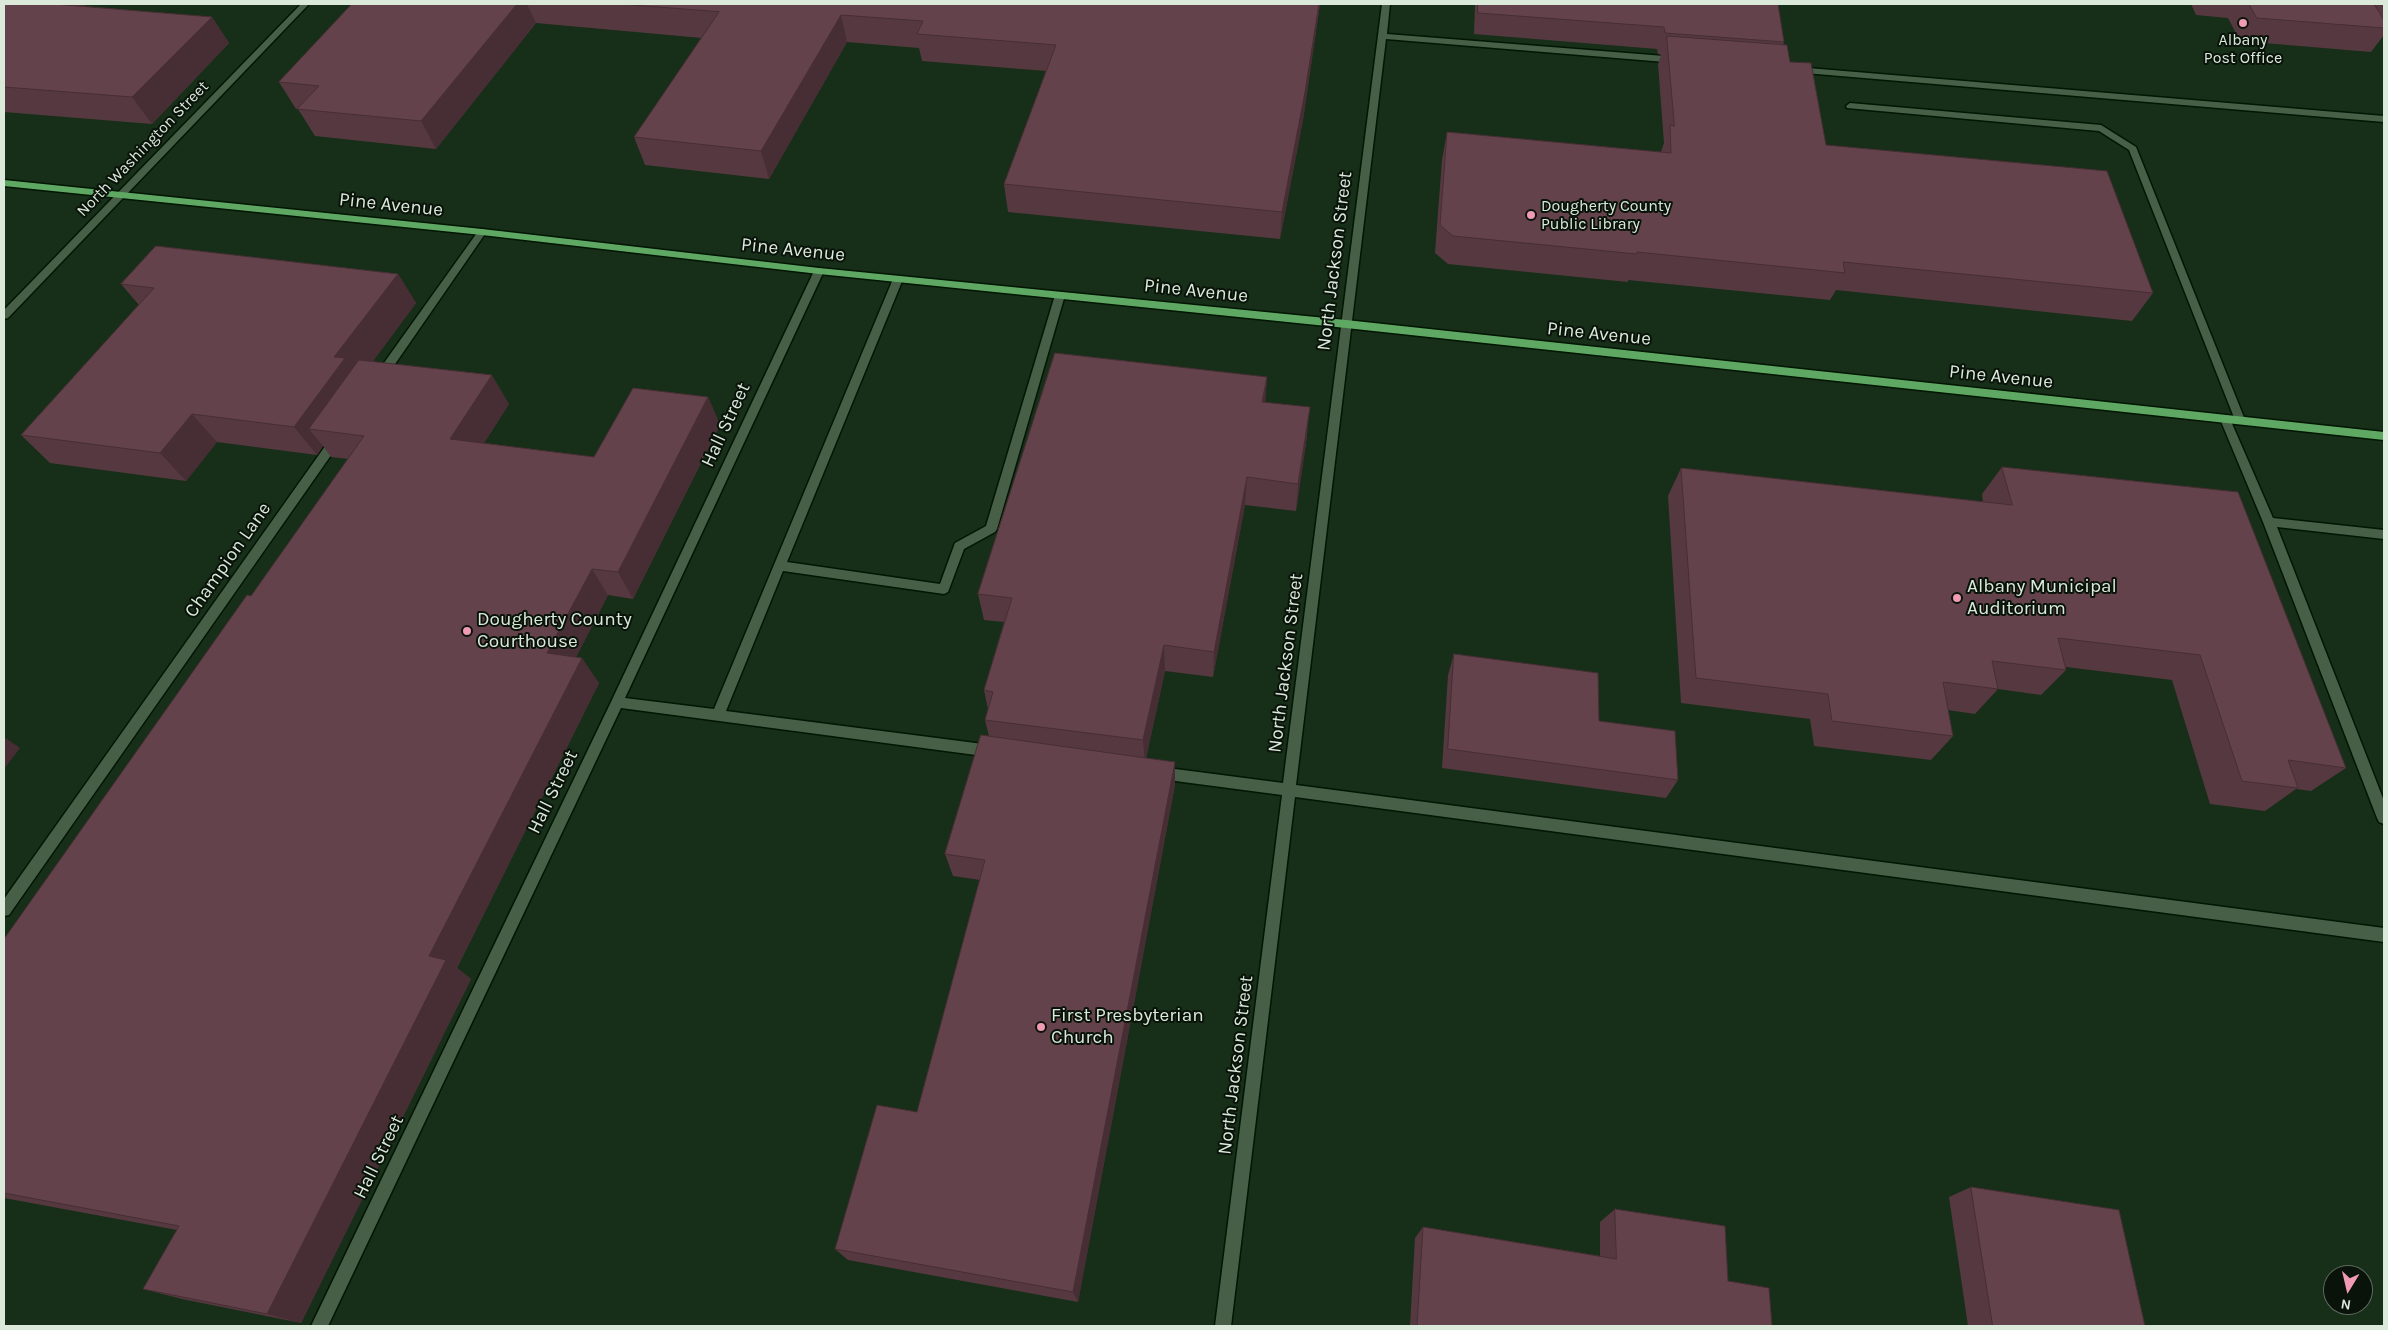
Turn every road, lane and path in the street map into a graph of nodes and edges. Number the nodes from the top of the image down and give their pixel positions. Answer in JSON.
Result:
{"nodes":[{"id":1,"x":305,"y":4,"type":"edge"},
{"id":2,"x":1386,"y":4,"type":"edge"},
{"id":3,"x":1382,"y":36,"type":"junction"},
{"id":4,"x":1682,"y":60,"type":"edge"},
{"id":5,"x":1791,"y":70,"type":"edge"},
{"id":6,"x":1850,"y":106,"type":"dead end"},
{"id":7,"x":2384,"y":119,"type":"edge"},
{"id":8,"x":4,"y":183,"type":"edge"},
{"id":9,"x":120,"y":194,"type":"junction"},
{"id":10,"x":482,"y":232,"type":"junction"},
{"id":11,"x":819,"y":271,"type":"junction"},
{"id":12,"x":898,"y":279,"type":"junction"},
{"id":13,"x":1060,"y":295,"type":"junction"},
{"id":14,"x":4,"y":316,"type":"edge"},
{"id":15,"x":1346,"y":324,"type":"junction"},
{"id":16,"x":374,"y":385,"type":"edge"},
{"id":17,"x":2226,"y":419,"type":"junction"},
{"id":18,"x":2240,"y":420,"type":"junction"},
{"id":19,"x":346,"y":425,"type":"edge"},
{"id":20,"x":2384,"y":436,"type":"edge"},
{"id":21,"x":2269,"y":522,"type":"junction"},
{"id":22,"x":2384,"y":534,"type":"edge"},
{"id":23,"x":780,"y":566,"type":"junction"},
{"id":24,"x":617,"y":702,"type":"junction"},
{"id":25,"x":718,"y":716,"type":"junction"},
{"id":26,"x":1003,"y":753,"type":"edge"},
{"id":27,"x":1151,"y":772,"type":"edge"},
{"id":28,"x":1289,"y":790,"type":"junction"},
{"id":29,"x":2384,"y":818,"type":"edge"},
{"id":30,"x":4,"y":910,"type":"edge"},
{"id":31,"x":2384,"y":935,"type":"edge"},
{"id":32,"x":319,"y":1326,"type":"edge"},
{"id":33,"x":1222,"y":1326,"type":"edge"}],
"edges":[{"from":1,"to":9,"type":"street","name":"North Washington Street"},
{"from":2,"to":3,"type":"street","name":"North Jackson Street"},
{"from":3,"to":4,"type":"street"},
{"from":3,"to":15,"type":"street","name":"North Jackson Street"},
{"from":5,"to":7,"type":"street"},
{"from":6,"to":18,"type":"street"},
{"from":8,"to":9,"type":"main road","name":"Pine Avenue"},
{"from":9,"to":10,"type":"main road","name":"Pine Avenue"},
{"from":9,"to":14,"type":"street","name":"North Washington Street"},
{"from":10,"to":11,"type":"main road","name":"Pine Avenue"},
{"from":10,"to":16,"type":"street"},
{"from":11,"to":12,"type":"main road","name":"Pine Avenue"},
{"from":11,"to":24,"type":"street","name":"Hall Street"},
{"from":12,"to":13,"type":"main road","name":"Pine Avenue"},
{"from":12,"to":23,"type":"street"},
{"from":13,"to":15,"type":"main road","name":"Pine Avenue"},
{"from":13,"to":23,"type":"street"},
{"from":15,"to":17,"type":"main road","name":"Pine Avenue"},
{"from":15,"to":28,"type":"street","name":"North Jackson Street"},
{"from":17,"to":18,"type":"main road","name":"Pine Avenue"},
{"from":17,"to":21,"type":"street"},
{"from":18,"to":20,"type":"main road","name":"Pine Avenue"},
{"from":19,"to":30,"type":"street","name":"Champion Lane"},
{"from":21,"to":22,"type":"street"},
{"from":21,"to":29,"type":"street"},
{"from":23,"to":25,"type":"street"},
{"from":24,"to":25,"type":"street"},
{"from":24,"to":32,"type":"street","name":"Hall Street"},
{"from":25,"to":26,"type":"street"},
{"from":27,"to":28,"type":"street"},
{"from":28,"to":31,"type":"street"},
{"from":28,"to":33,"type":"street","name":"North Jackson Street"}]}
